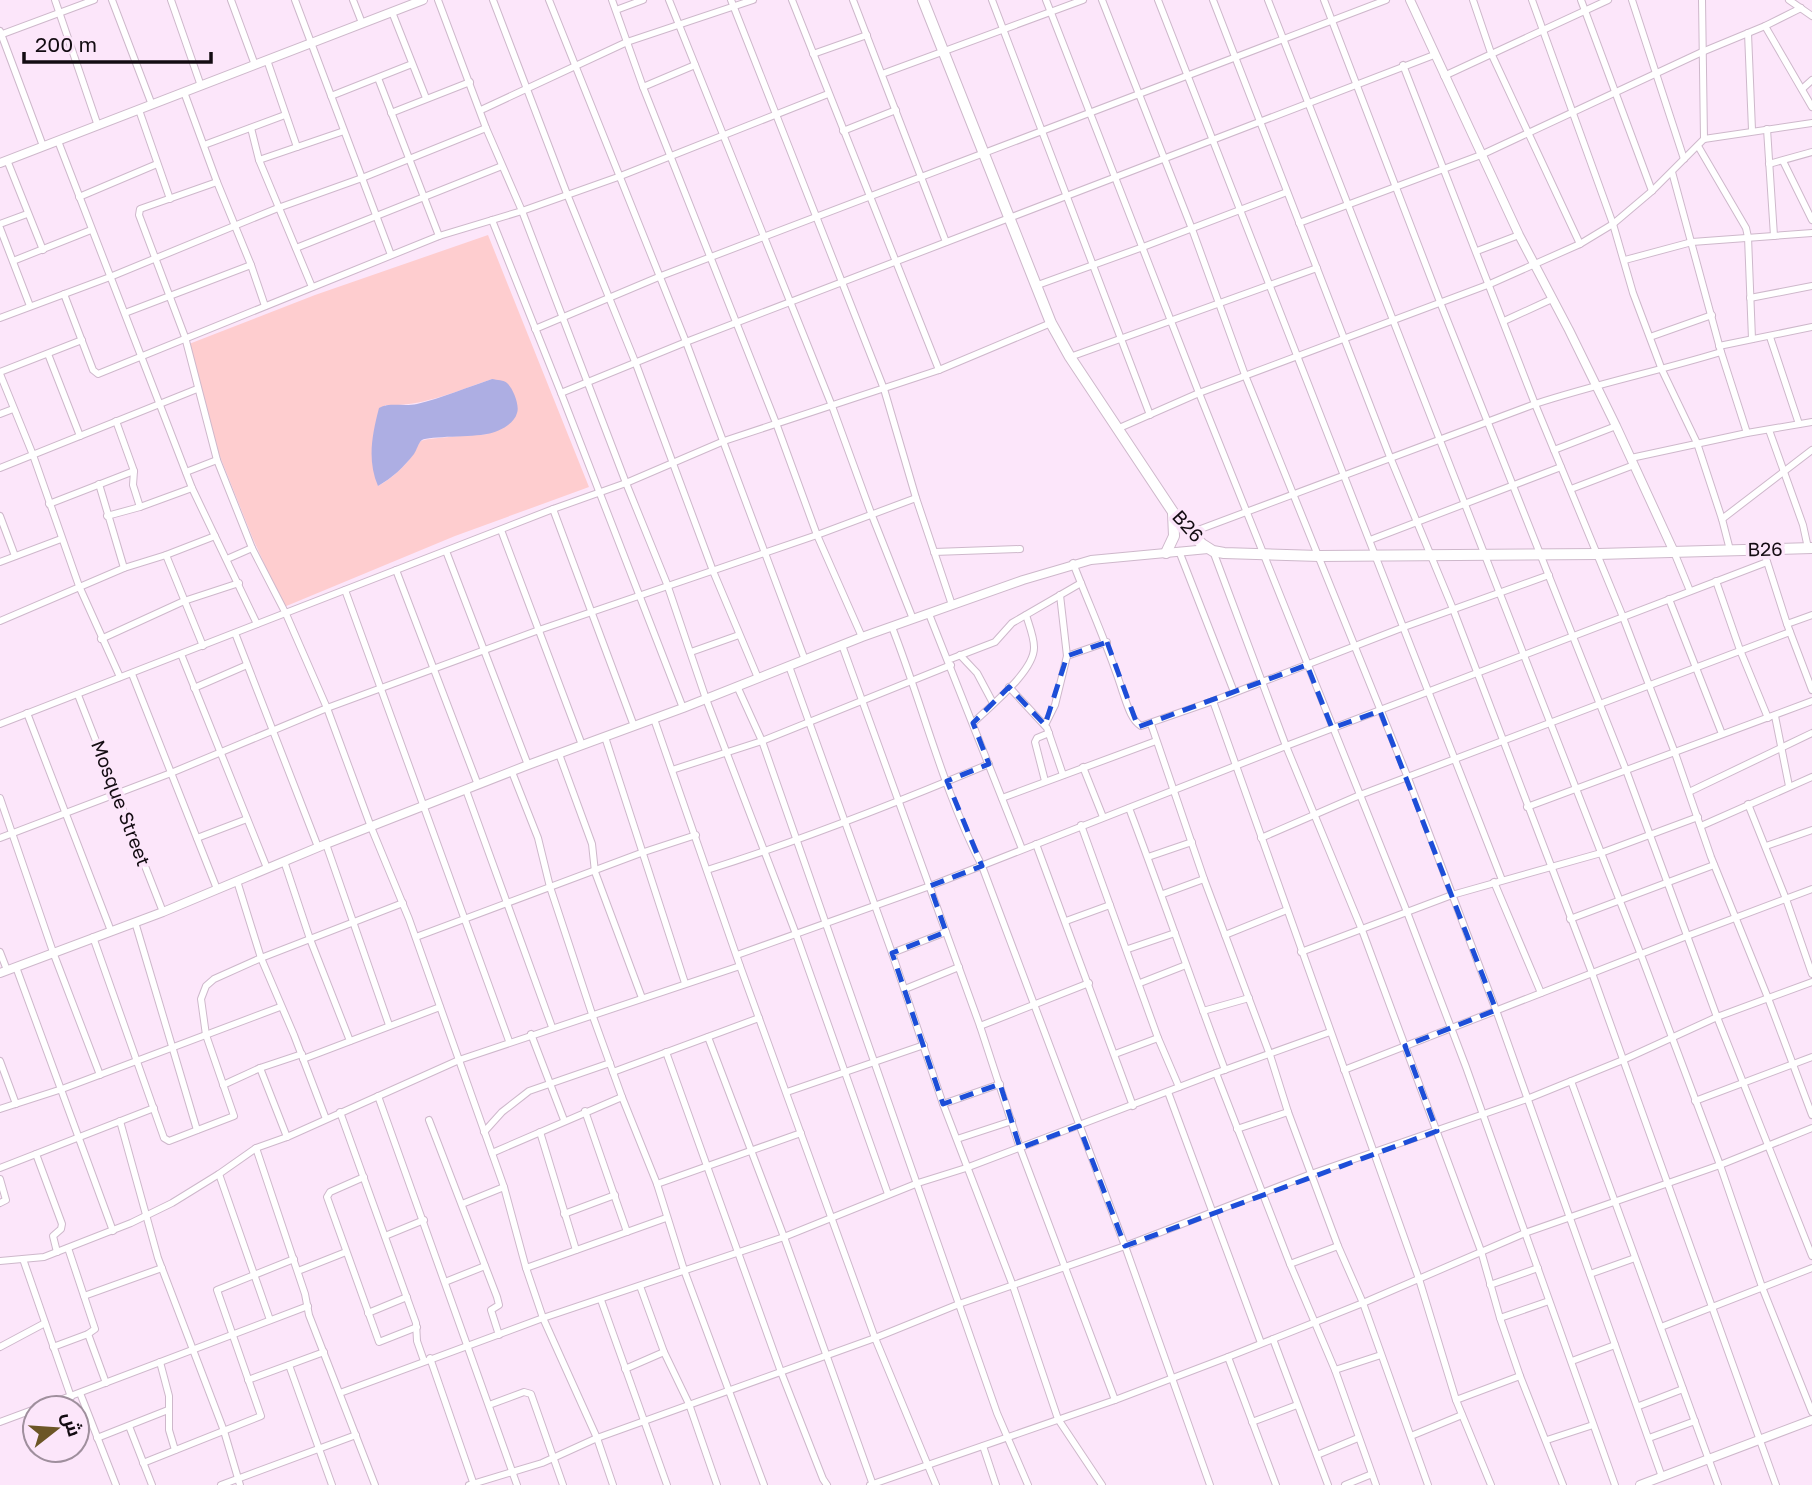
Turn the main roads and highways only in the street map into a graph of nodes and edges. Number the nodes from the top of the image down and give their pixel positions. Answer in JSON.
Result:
{"nodes":[{"id":1,"x":923,"y":0,"type":"edge"},
{"id":2,"x":1173,"y":512,"type":"junction"},
{"id":3,"x":1810,"y":548,"type":"edge"},
{"id":4,"x":1166,"y":553,"type":"road end"}],
"edges":[{"from":1,"to":2,"type":"highway","name":"B26"},
{"from":2,"to":3,"type":"highway","name":"B26"},
{"from":2,"to":4,"type":"highway"}]}
